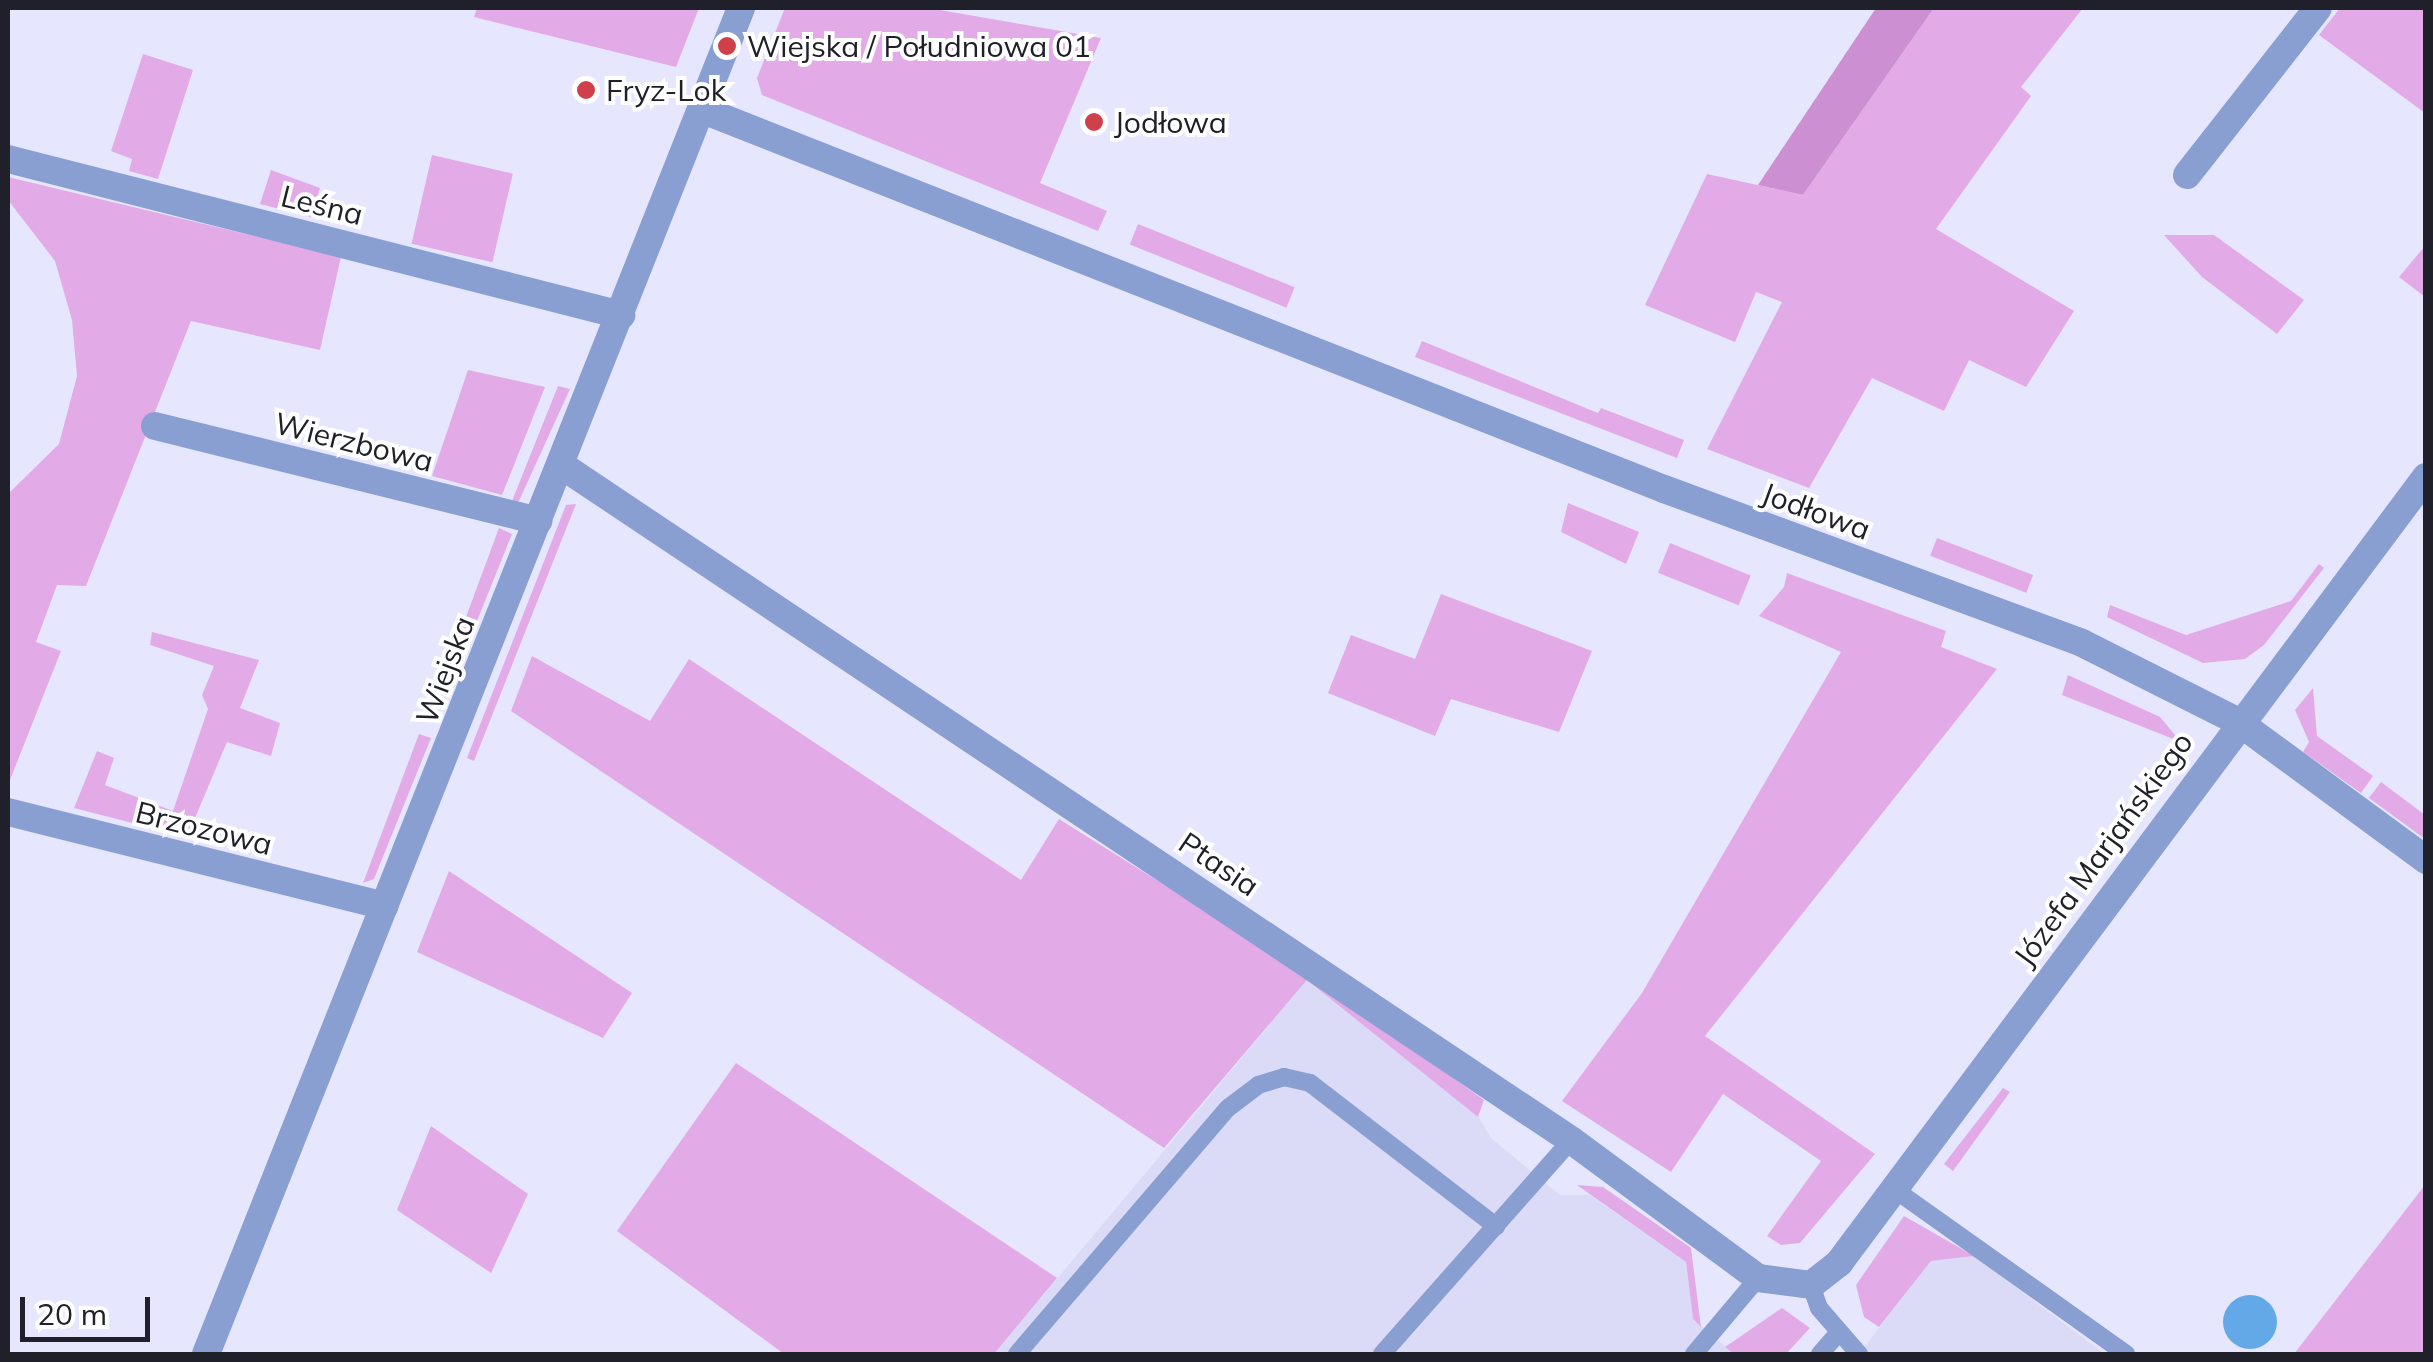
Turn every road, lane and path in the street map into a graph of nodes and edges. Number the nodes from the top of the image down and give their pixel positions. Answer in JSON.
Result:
{"nodes":[{"id":1,"x":741,"y":8,"type":"edge"},
{"id":2,"x":2318,"y":8,"type":"edge"},
{"id":3,"x":703,"y":110,"type":"junction"},
{"id":4,"x":8,"y":159,"type":"edge"},
{"id":5,"x":2186,"y":175,"type":"dead end"},
{"id":6,"x":621,"y":315,"type":"junction"},
{"id":7,"x":155,"y":426,"type":"dead end"},
{"id":8,"x":561,"y":464,"type":"junction"},
{"id":9,"x":2426,"y":478,"type":"edge"},
{"id":10,"x":538,"y":521,"type":"junction"},
{"id":11,"x":2237,"y":722,"type":"junction"},
{"id":12,"x":8,"y":812,"type":"edge"},
{"id":13,"x":2426,"y":860,"type":"edge"},
{"id":14,"x":384,"y":906,"type":"junction"},
{"id":15,"x":1572,"y":1140,"type":"junction"},
{"id":16,"x":1894,"y":1189,"type":"junction"},
{"id":17,"x":1496,"y":1226,"type":"junction"},
{"id":18,"x":1758,"y":1278,"type":"junction"},
{"id":19,"x":1811,"y":1285,"type":"junction"},
{"id":20,"x":1838,"y":1333,"type":"junction"},
{"id":21,"x":206,"y":1354,"type":"edge"},
{"id":22,"x":1017,"y":1354,"type":"edge"},
{"id":23,"x":1382,"y":1354,"type":"edge"},
{"id":24,"x":1694,"y":1354,"type":"edge"},
{"id":25,"x":1820,"y":1354,"type":"edge"},
{"id":26,"x":1858,"y":1354,"type":"edge"},
{"id":27,"x":2126,"y":1354,"type":"edge"}],
"edges":[{"from":1,"to":3,"type":"street","name":"Wiejska"},
{"from":2,"to":5,"type":"street"},
{"from":3,"to":6,"type":"street","name":"Wiejska"},
{"from":3,"to":11,"type":"street","name":"Jodłowa"},
{"from":4,"to":6,"type":"street","name":"Leśna"},
{"from":6,"to":8,"type":"street","name":"Wiejska"},
{"from":7,"to":10,"type":"street","name":"Wierzbowa"},
{"from":8,"to":10,"type":"street","name":"Wiejska"},
{"from":8,"to":15,"type":"street","name":"Ptasia"},
{"from":9,"to":11,"type":"street","name":"Józefa Marjańskiego"},
{"from":10,"to":14,"type":"street","name":"Wiejska"},
{"from":11,"to":13,"type":"street","name":"Jodłowa"},
{"from":11,"to":16,"type":"street","name":"Józefa Marjańskiego"},
{"from":12,"to":14,"type":"street","name":"Brzozowa"},
{"from":14,"to":21,"type":"street","name":"Wiejska"},
{"from":15,"to":17,"type":"lane"},
{"from":15,"to":18,"type":"street","name":"Ptasia"},
{"from":16,"to":19,"type":"street","name":"Józefa Marjańskiego"},
{"from":16,"to":27,"type":"lane"},
{"from":17,"to":22,"type":"lane"},
{"from":17,"to":23,"type":"lane"},
{"from":18,"to":19,"type":"street","name":"Ptasia"},
{"from":18,"to":24,"type":"lane"},
{"from":19,"to":20,"type":"lane"},
{"from":20,"to":25,"type":"lane"},
{"from":20,"to":26,"type":"lane"}]}
